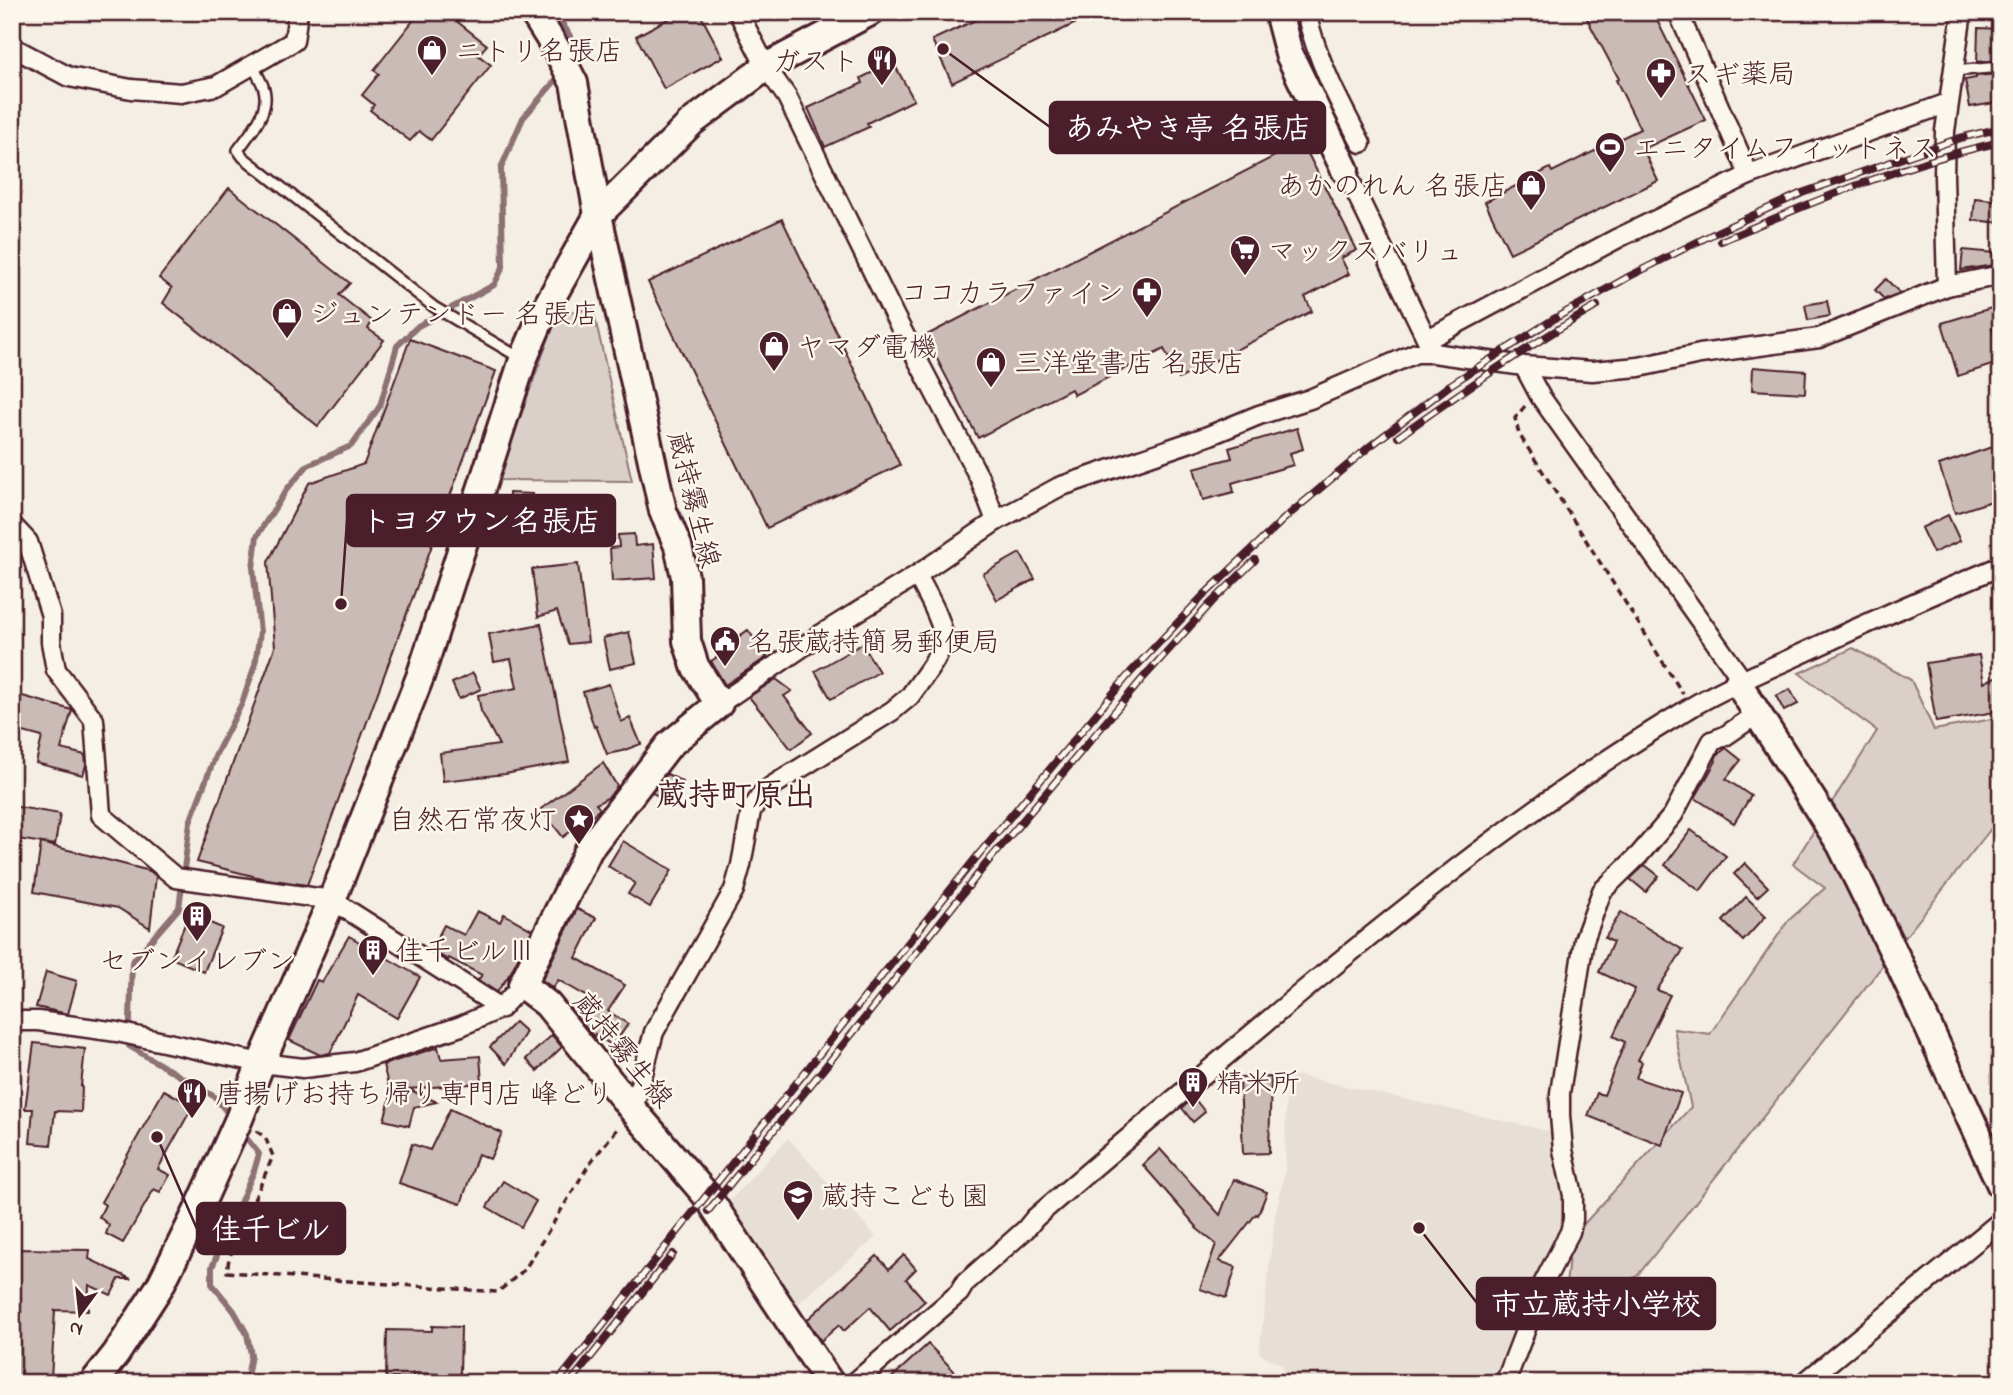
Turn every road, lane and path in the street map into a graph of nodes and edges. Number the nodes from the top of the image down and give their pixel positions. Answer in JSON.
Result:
{"nodes":[{"id":1,"x":298,"y":12,"type":"edge"},
{"id":2,"x":533,"y":12,"type":"edge"},
{"id":3,"x":738,"y":12,"type":"edge"},
{"id":4,"x":870,"y":12,"type":"edge"},
{"id":5,"x":1278,"y":12,"type":"edge"},
{"id":6,"x":1306,"y":12,"type":"edge"},
{"id":7,"x":1678,"y":12,"type":"edge"},
{"id":8,"x":1962,"y":12,"type":"edge"},
{"id":9,"x":12,"y":47,"type":"edge"},
{"id":10,"x":253,"y":66,"type":"junction"},
{"id":11,"x":766,"y":67,"type":"junction"},
{"id":12,"x":2001,"y":67,"type":"edge"},
{"id":13,"x":1953,"y":71,"type":"junction"},
{"id":14,"x":1948,"y":103,"type":"junction"},
{"id":15,"x":1361,"y":143,"type":"dead end"},
{"id":16,"x":1345,"y":170,"type":"joint"},
{"id":17,"x":1749,"y":175,"type":"junction"},
{"id":18,"x":598,"y":215,"type":"junction"},
{"id":19,"x":2001,"y":275,"type":"edge"},
{"id":20,"x":1947,"y":286,"type":"junction"},
{"id":21,"x":1431,"y":346,"type":"junction"},
{"id":22,"x":523,"y":360,"type":"junction"},
{"id":23,"x":1524,"y":366,"type":"junction"},
{"id":24,"x":1537,"y":390,"type":"junction"},
{"id":25,"x":996,"y":521,"type":"junction"},
{"id":26,"x":12,"y":524,"type":"edge"},
{"id":27,"x":2001,"y":566,"type":"edge"},
{"id":28,"x":917,"y":575,"type":"junction"},
{"id":29,"x":1741,"y":682,"type":"junction"},
{"id":30,"x":719,"y":704,"type":"junction"},
{"id":31,"x":1691,"y":707,"type":"junction"},
{"id":32,"x":1757,"y":714,"type":"junction"},
{"id":33,"x":332,"y":900,"type":"junction"},
{"id":34,"x":522,"y":985,"type":"junction"},
{"id":35,"x":501,"y":1008,"type":"junction"},
{"id":36,"x":12,"y":1021,"type":"edge"},
{"id":37,"x":261,"y":1063,"type":"junction"},
{"id":38,"x":633,"y":1110,"type":"junction"},
{"id":39,"x":241,"y":1114,"type":"junction"},
{"id":40,"x":2001,"y":1185,"type":"edge"},
{"id":41,"x":2001,"y":1221,"type":"edge"},
{"id":42,"x":93,"y":1383,"type":"edge"},
{"id":43,"x":830,"y":1383,"type":"edge"},
{"id":44,"x":855,"y":1383,"type":"edge"},
{"id":45,"x":1505,"y":1383,"type":"edge"},
{"id":46,"x":1804,"y":1383,"type":"edge"}],
"edges":[{"from":1,"to":10,"type":"street"},
{"from":2,"to":18,"type":"street","name":"蔵持霧生線"},
{"from":3,"to":11,"type":"street"},
{"from":4,"to":11,"type":"street"},
{"from":5,"to":16,"type":"street"},
{"from":6,"to":15,"type":"street"},
{"from":7,"to":17,"type":"street"},
{"from":8,"to":13,"type":"street"},
{"from":9,"to":10,"type":"street"},
{"from":10,"to":22,"type":"lane"},
{"from":11,"to":18,"type":"street"},
{"from":11,"to":25,"type":"street"},
{"from":12,"to":13,"type":"lane"},
{"from":13,"to":14,"type":"street"},
{"from":14,"to":17,"type":"street"},
{"from":14,"to":20,"type":"street"},
{"from":16,"to":21,"type":"street"},
{"from":17,"to":21,"type":"street"},
{"from":18,"to":22,"type":"street"},
{"from":18,"to":30,"type":"street","name":"蔵持霧生線"},
{"from":19,"to":20,"type":"street"},
{"from":20,"to":23,"type":"street"},
{"from":21,"to":23,"type":"street"},
{"from":21,"to":25,"type":"street"},
{"from":22,"to":33,"type":"street"},
{"from":23,"to":24,"type":"street"},
{"from":24,"to":29,"type":"street"},
{"from":24,"to":31,"type":"path"},
{"from":25,"to":28,"type":"street"},
{"from":26,"to":33,"type":"street"},
{"from":27,"to":29,"type":"street"},
{"from":28,"to":30,"type":"street"},
{"from":28,"to":38,"type":"street"},
{"from":29,"to":31,"type":"street"},
{"from":29,"to":32,"type":"street"},
{"from":30,"to":34,"type":"street"},
{"from":31,"to":44,"type":"street"},
{"from":32,"to":40,"type":"street"},
{"from":32,"to":45,"type":"street"},
{"from":33,"to":35,"type":"street"},
{"from":33,"to":37,"type":"street"},
{"from":34,"to":35,"type":"street"},
{"from":34,"to":38,"type":"street","name":"蔵持霧生線"},
{"from":35,"to":37,"type":"street"},
{"from":36,"to":37,"type":"street"},
{"from":37,"to":39,"type":"street"},
{"from":38,"to":39,"type":"path"},
{"from":38,"to":43,"type":"street","name":"蔵持霧生線"},
{"from":39,"to":42,"type":"street"},
{"from":41,"to":46,"type":"street"}]}
